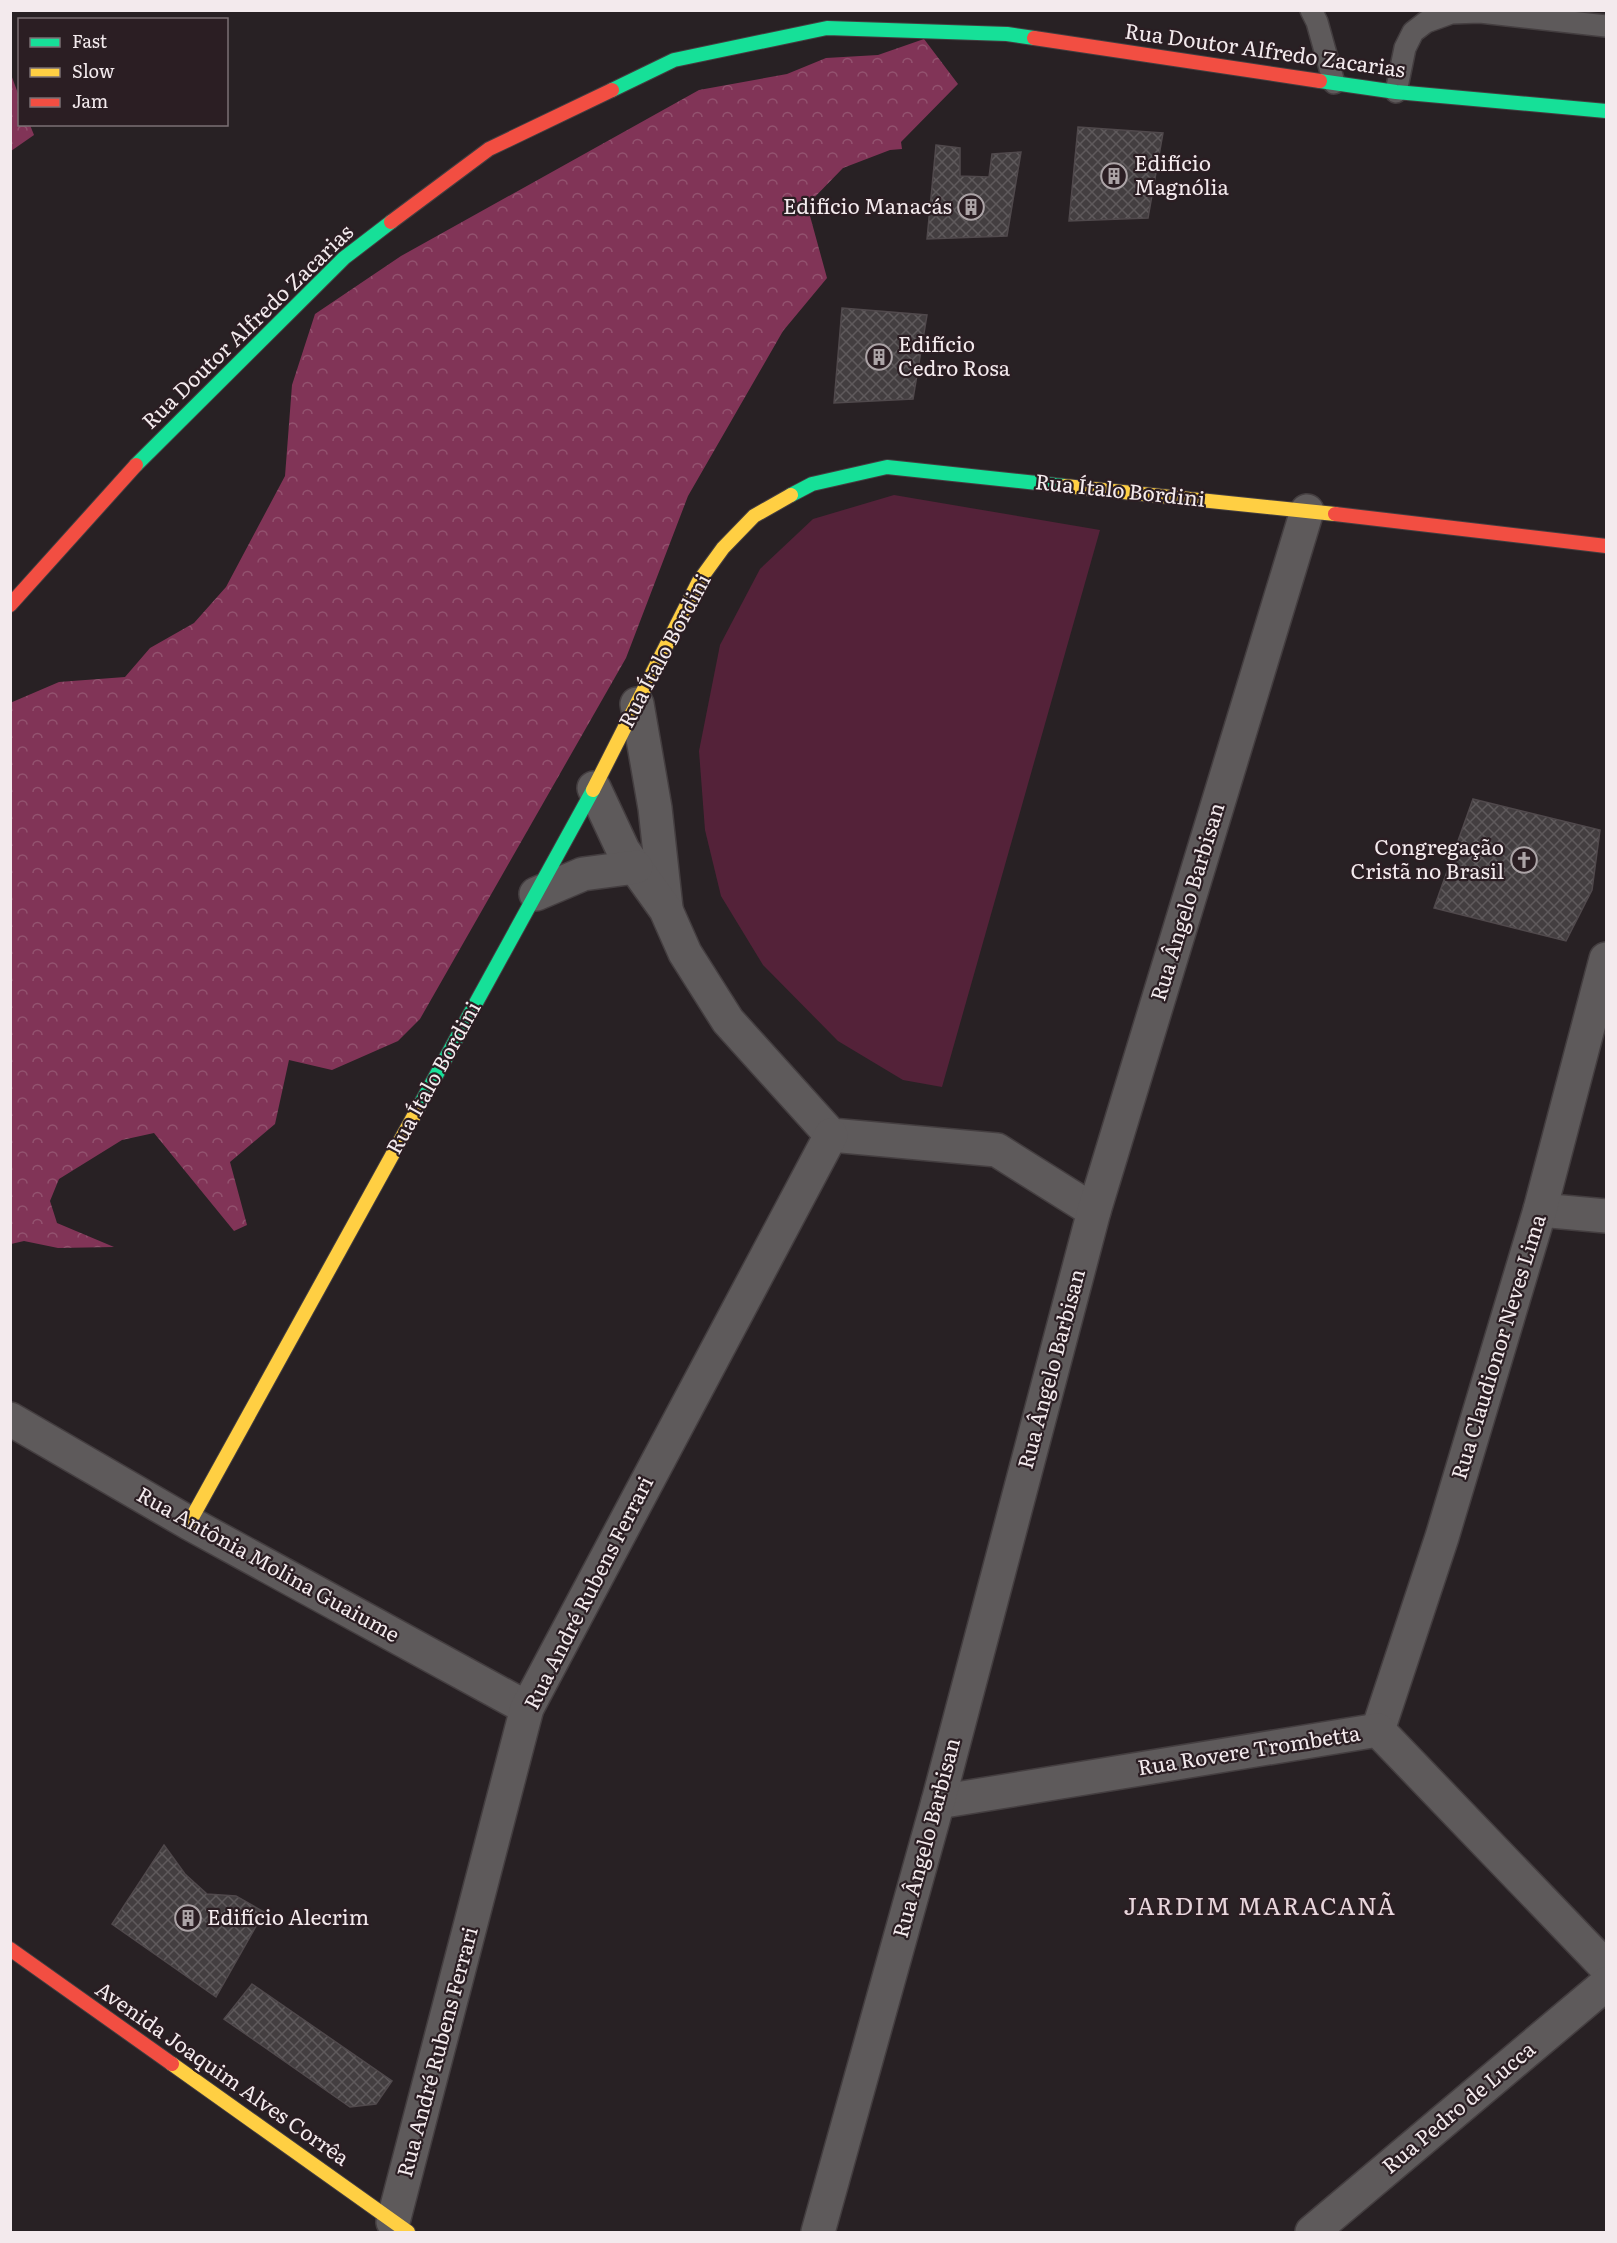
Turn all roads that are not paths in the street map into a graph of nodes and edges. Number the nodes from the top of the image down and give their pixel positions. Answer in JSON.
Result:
{"nodes":[{"id":1,"x":1311,"y":10,"type":"edge"},
{"id":2,"x":823,"y":19,"type":"edge"},
{"id":3,"x":1606,"y":26,"type":"edge"},
{"id":4,"x":1334,"y":83,"type":"junction"},
{"id":5,"x":1396,"y":92,"type":"junction"},
{"id":6,"x":1606,"y":111,"type":"edge"},
{"id":7,"x":1307,"y":511,"type":"junction"},
{"id":8,"x":1606,"y":546,"type":"edge"},
{"id":9,"x":10,"y":605,"type":"edge"},
{"id":10,"x":637,"y":704,"type":"junction"},
{"id":11,"x":594,"y":788,"type":"junction"},
{"id":12,"x":636,"y":867,"type":"junction"},
{"id":13,"x":536,"y":894,"type":"junction"},
{"id":14,"x":666,"y":910,"type":"junction"},
{"id":15,"x":1606,"y":959,"type":"edge"},
{"id":16,"x":831,"y":1135,"type":"junction"},
{"id":17,"x":1540,"y":1210,"type":"junction"},
{"id":18,"x":1094,"y":1211,"type":"junction"},
{"id":19,"x":1606,"y":1216,"type":"edge"},
{"id":20,"x":10,"y":1419,"type":"edge"},
{"id":21,"x":189,"y":1523,"type":"junction"},
{"id":22,"x":527,"y":1708,"type":"junction"},
{"id":23,"x":1378,"y":1730,"type":"junction"},
{"id":24,"x":938,"y":1802,"type":"junction"},
{"id":25,"x":10,"y":1949,"type":"edge"},
{"id":26,"x":1606,"y":1967,"type":"edge"},
{"id":27,"x":1606,"y":1984,"type":"edge"},
{"id":28,"x":401,"y":2227,"type":"edge"},
{"id":29,"x":818,"y":2232,"type":"edge"},
{"id":30,"x":1312,"y":2232,"type":"edge"}],
"edges":[{"from":1,"to":4,"type":"lane"},
{"from":2,"to":4,"type":"street","name":"Rua Doutor Alfredo Zacarias"},
{"from":2,"to":9,"type":"street","name":"Rua Doutor Alfredo Zacarias"},
{"from":3,"to":5,"type":"lane"},
{"from":4,"to":5,"type":"street","name":"Rua Doutor Alfredo Zacarias"},
{"from":5,"to":6,"type":"street","name":"Rua Doutor Alfredo Zacarias"},
{"from":7,"to":8,"type":"street","name":"Rua Ítalo Bordini"},
{"from":7,"to":10,"type":"street","name":"Rua Ítalo Bordini"},
{"from":7,"to":18,"type":"street","name":"Rua Ângelo Barbisan"},
{"from":10,"to":11,"type":"street","name":"Rua Ítalo Bordini"},
{"from":10,"to":14,"type":"street"},
{"from":11,"to":12,"type":"street"},
{"from":11,"to":13,"type":"street","name":"Rua Ítalo Bordini"},
{"from":12,"to":13,"type":"street"},
{"from":12,"to":14,"type":"street"},
{"from":13,"to":21,"type":"street","name":"Rua Ítalo Bordini"},
{"from":14,"to":16,"type":"street"},
{"from":15,"to":17,"type":"street","name":"Rua Claudionor Neves Lima"},
{"from":16,"to":18,"type":"street"},
{"from":16,"to":22,"type":"street","name":"Rua André Rubens Ferrari"},
{"from":17,"to":19,"type":"street"},
{"from":17,"to":23,"type":"street","name":"Rua Claudionor Neves Lima"},
{"from":18,"to":24,"type":"street","name":"Rua Ângelo Barbisan"},
{"from":20,"to":21,"type":"street","name":"Rua Antônia Molina Guaiume"},
{"from":21,"to":22,"type":"street","name":"Rua Antônia Molina Guaiume"},
{"from":22,"to":28,"type":"street","name":"Rua André Rubens Ferrari"},
{"from":23,"to":24,"type":"street","name":"Rua Rovere Trombetta"},
{"from":23,"to":26,"type":"street","name":"Rua Rovere Trombetta"},
{"from":24,"to":29,"type":"street","name":"Rua Ângelo Barbisan"},
{"from":25,"to":28,"type":"street","name":"Avenida Joaquim Alves Corrêa"},
{"from":27,"to":30,"type":"street","name":"Rua Pedro de Lucca"}]}
